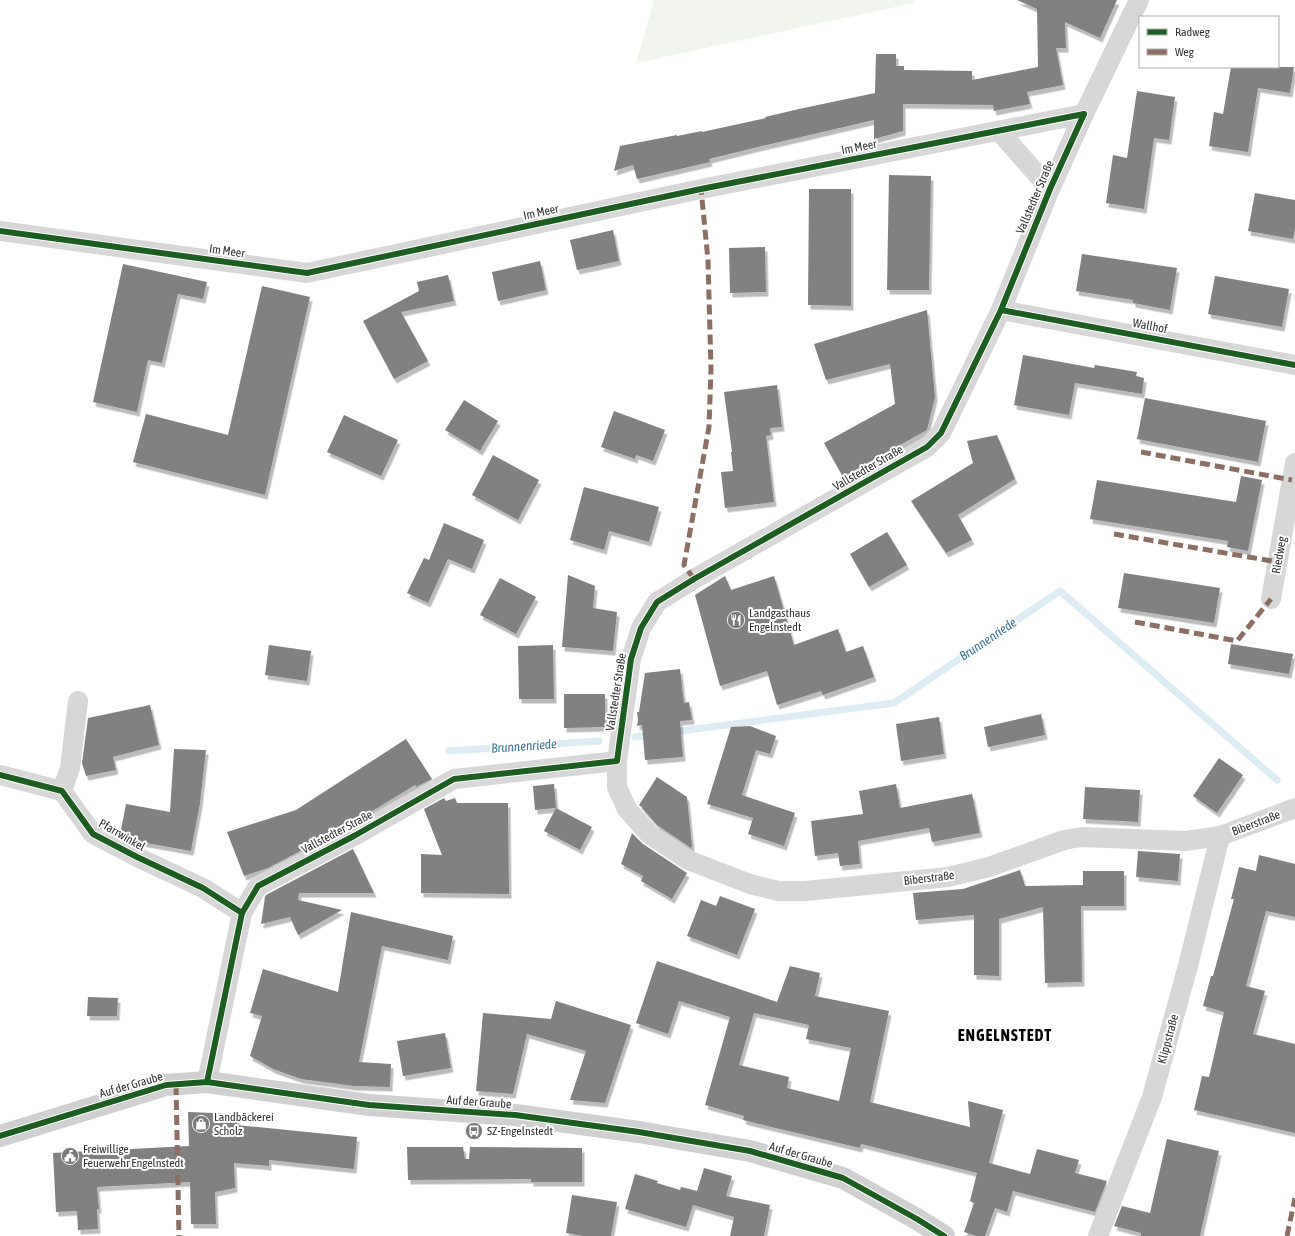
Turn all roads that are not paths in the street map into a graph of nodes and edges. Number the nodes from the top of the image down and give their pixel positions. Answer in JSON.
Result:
{"nodes":[{"id":1,"x":1139,"y":0,"type":"edge"},
{"id":2,"x":1084,"y":114,"type":"junction"},
{"id":3,"x":999,"y":131,"type":"junction"},
{"id":4,"x":1050,"y":189,"type":"junction"},
{"id":5,"x":0,"y":231,"type":"edge"},
{"id":6,"x":1001,"y":310,"type":"junction"},
{"id":7,"x":1295,"y":364,"type":"edge"},
{"id":8,"x":1295,"y":463,"type":"edge"},
{"id":9,"x":1271,"y":600,"type":"dead end"},
{"id":10,"x":78,"y":701,"type":"dead end"},
{"id":11,"x":617,"y":761,"type":"junction"},
{"id":12,"x":0,"y":775,"type":"edge"},
{"id":13,"x":62,"y":791,"type":"junction"},
{"id":14,"x":1295,"y":808,"type":"edge"},
{"id":15,"x":1220,"y":836,"type":"junction"},
{"id":16,"x":242,"y":913,"type":"junction"},
{"id":17,"x":207,"y":1082,"type":"junction"},
{"id":18,"x":0,"y":1136,"type":"edge"},
{"id":19,"x":944,"y":1236,"type":"edge"},
{"id":20,"x":1098,"y":1236,"type":"edge"}],
"edges":[{"from":1,"to":2,"type":"street","name":"Vallstedter Straße"},
{"from":2,"to":3,"type":"street","name":"Im Meer"},
{"from":2,"to":4,"type":"street","name":"Vallstedter Straße"},
{"from":3,"to":4,"type":"street"},
{"from":3,"to":5,"type":"street","name":"Im Meer"},
{"from":4,"to":6,"type":"street","name":"Vallstedter Straße"},
{"from":6,"to":7,"type":"street","name":"Wallhof"},
{"from":6,"to":11,"type":"street","name":"Vallstedter Straße"},
{"from":8,"to":9,"type":"street","name":"Riedweg"},
{"from":10,"to":13,"type":"street"},
{"from":11,"to":15,"type":"street","name":"Biberstraße"},
{"from":11,"to":16,"type":"street","name":"Vallstedter Straße"},
{"from":12,"to":13,"type":"street"},
{"from":13,"to":16,"type":"street","name":"Pfarrwinkel"},
{"from":14,"to":15,"type":"street","name":"Biberstraße"},
{"from":15,"to":20,"type":"street","name":"Klippstraße"},
{"from":16,"to":17,"type":"street","name":"Vallstedter Straße"},
{"from":17,"to":18,"type":"street","name":"Auf der Graube"},
{"from":17,"to":19,"type":"street","name":"Auf der Graube"}]}
